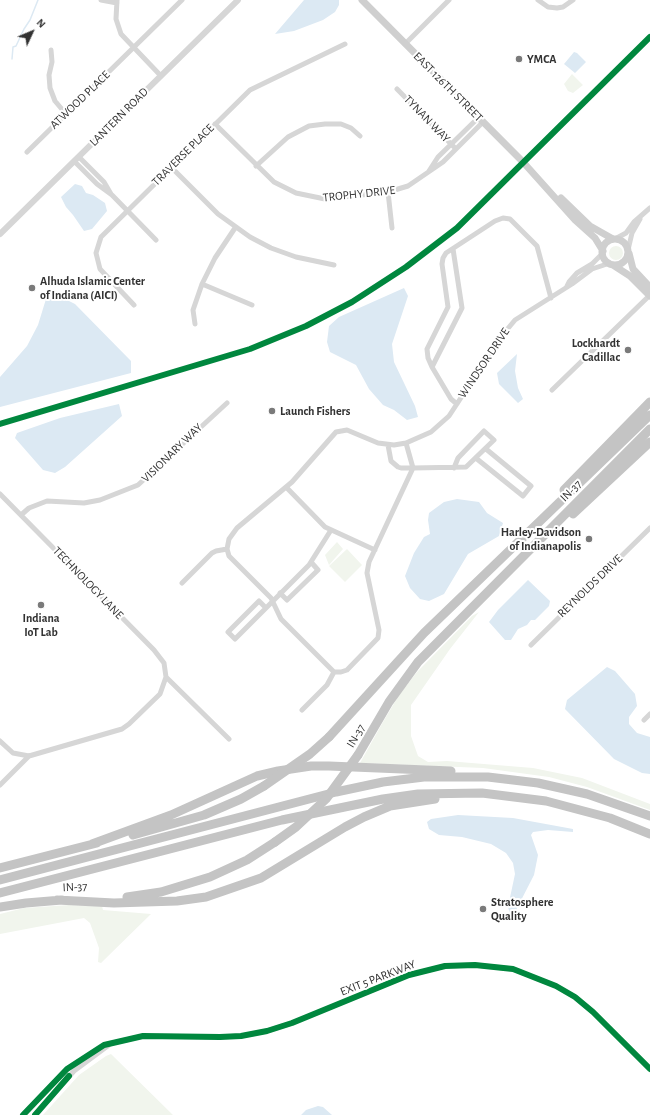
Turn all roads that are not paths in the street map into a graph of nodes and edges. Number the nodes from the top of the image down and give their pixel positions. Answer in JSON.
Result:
{"nodes":[{"id":1,"x":101,"y":0,"type":"edge"},
{"id":2,"x":182,"y":0,"type":"edge"},
{"id":3,"x":238,"y":0,"type":"edge"},
{"id":4,"x":449,"y":0,"type":"edge"},
{"id":5,"x":538,"y":0,"type":"edge"},
{"id":6,"x":573,"y":0,"type":"edge"},
{"id":7,"x":117,"y":1,"type":"edge"},
{"id":8,"x":366,"y":1,"type":"edge"},
{"id":9,"x":345,"y":44,"type":"dead end"},
{"id":10,"x":406,"y":44,"type":"junction"},
{"id":11,"x":133,"y":48,"type":"junction"},
{"id":12,"x":52,"y":50,"type":"dead end"},
{"id":13,"x":161,"y":76,"type":"junction"},
{"id":14,"x":397,"y":89,"type":"dead end"},
{"id":15,"x":66,"y":114,"type":"junction"},
{"id":16,"x":481,"y":120,"type":"junction"},
{"id":17,"x":215,"y":124,"type":"junction"},
{"id":18,"x":360,"y":136,"type":"dead end"},
{"id":19,"x":451,"y":145,"type":"junction"},
{"id":20,"x":456,"y":149,"type":"junction"},
{"id":21,"x":27,"y":152,"type":"dead end"},
{"id":22,"x":79,"y":157,"type":"junction"},
{"id":23,"x":74,"y":161,"type":"junction"},
{"id":24,"x":256,"y":166,"type":"junction"},
{"id":25,"x":171,"y":167,"type":"junction"},
{"id":26,"x":428,"y":172,"type":"junction"},
{"id":27,"x":534,"y":174,"type":"junction"},
{"id":28,"x":388,"y":192,"type":"junction"},
{"id":29,"x":112,"y":195,"type":"junction"},
{"id":30,"x":650,"y":208,"type":"edge"},
{"id":31,"x":127,"y":210,"type":"junction"},
{"id":32,"x":646,"y":212,"type":"junction"},
{"id":33,"x":235,"y":228,"type":"junction"},
{"id":34,"x":392,"y":228,"type":"dead end"},
{"id":35,"x":0,"y":234,"type":"edge"},
{"id":36,"x":614,"y":239,"type":"junction"},
{"id":37,"x":156,"y":240,"type":"dead end"},
{"id":38,"x":452,"y":249,"type":"junction"},
{"id":39,"x":628,"y":251,"type":"junction"},
{"id":40,"x":603,"y":252,"type":"junction"},
{"id":41,"x":611,"y":264,"type":"junction"},
{"id":42,"x":334,"y":265,"type":"dead end"},
{"id":43,"x":202,"y":284,"type":"junction"},
{"id":44,"x":567,"y":286,"type":"junction"},
{"id":45,"x":650,"y":287,"type":"edge"},
{"id":46,"x":650,"y":296,"type":"edge"},
{"id":47,"x":551,"y":298,"type":"junction"},
{"id":48,"x":134,"y":305,"type":"dead end"},
{"id":49,"x":252,"y":305,"type":"dead end"},
{"id":50,"x":195,"y":324,"type":"dead end"},
{"id":51,"x":432,"y":367,"type":"junction"},
{"id":52,"x":552,"y":390,"type":"dead end"},
{"id":53,"x":227,"y":402,"type":"dead end"},
{"id":54,"x":650,"y":402,"type":"edge"},
{"id":55,"x":457,"y":404,"type":"junction"},
{"id":56,"x":650,"y":414,"type":"edge"},
{"id":57,"x":650,"y":429,"type":"edge"},
{"id":58,"x":650,"y":442,"type":"edge"},
{"id":59,"x":406,"y":443,"type":"junction"},
{"id":60,"x":388,"y":445,"type":"junction"},
{"id":61,"x":486,"y":449,"type":"junction"},
{"id":62,"x":476,"y":459,"type":"junction"},
{"id":63,"x":413,"y":468,"type":"junction"},
{"id":64,"x":454,"y":468,"type":"junction"},
{"id":65,"x":286,"y":487,"type":"junction"},
{"id":66,"x":0,"y":494,"type":"edge"},
{"id":67,"x":21,"y":515,"type":"junction"},
{"id":68,"x":650,"y":528,"type":"edge"},
{"id":69,"x":331,"y":530,"type":"junction"},
{"id":70,"x":227,"y":549,"type":"junction"},
{"id":71,"x":375,"y":550,"type":"junction"},
{"id":72,"x":311,"y":562,"type":"junction"},
{"id":73,"x":518,"y":562,"type":"junction"},
{"id":74,"x":491,"y":568,"type":"junction"},
{"id":75,"x":182,"y":583,"type":"dead end"},
{"id":76,"x":280,"y":593,"type":"junction"},
{"id":77,"x":273,"y":601,"type":"junction"},
{"id":78,"x":266,"y":608,"type":"junction"},
{"id":79,"x":531,"y":644,"type":"dead end"},
{"id":80,"x":334,"y":672,"type":"junction"},
{"id":81,"x":166,"y":677,"type":"junction"},
{"id":82,"x":302,"y":710,"type":"dead end"},
{"id":83,"x":650,"y":714,"type":"edge"},
{"id":84,"x":644,"y":720,"type":"dead end"},
{"id":85,"x":229,"y":739,"type":"dead end"},
{"id":86,"x":0,"y":741,"type":"edge"},
{"id":87,"x":29,"y":756,"type":"junction"},
{"id":88,"x":482,"y":777,"type":"junction"},
{"id":89,"x":0,"y":785,"type":"edge"},
{"id":90,"x":557,"y":803,"type":"junction"},
{"id":91,"x":650,"y":816,"type":"edge"},
{"id":92,"x":650,"y":834,"type":"edge"},
{"id":93,"x":92,"y":844,"type":"junction"},
{"id":94,"x":0,"y":868,"type":"edge"},
{"id":95,"x":0,"y":880,"type":"edge"},
{"id":96,"x":0,"y":894,"type":"edge"},
{"id":97,"x":57,"y":900,"type":"junction"},
{"id":98,"x":0,"y":907,"type":"edge"},
{"id":99,"x":109,"y":1046,"type":"junction"},
{"id":100,"x":650,"y":1069,"type":"edge"},
{"id":101,"x":23,"y":1115,"type":"edge"},
{"id":102,"x":35,"y":1115,"type":"edge"}],
"edges":[{"from":1,"to":7,"type":"street"},
{"from":2,"to":11,"type":"street","name":"ATWOOD PLACE"},
{"from":3,"to":13,"type":"street","name":"LANTERN ROAD"},
{"from":4,"to":10,"type":"street"},
{"from":5,"to":6,"type":"street"},
{"from":7,"to":11,"type":"street"},
{"from":8,"to":10,"type":"main road","name":"EAST 126TH STREET"},
{"from":9,"to":17,"type":"street","name":"TRAVERSE PLACE"},
{"from":10,"to":16,"type":"main road","name":"EAST 126TH STREET"},
{"from":11,"to":13,"type":"street"},
{"from":11,"to":15,"type":"street","name":"ATWOOD PLACE"},
{"from":12,"to":15,"type":"street"},
{"from":13,"to":22,"type":"street","name":"LANTERN ROAD"},
{"from":14,"to":19,"type":"street","name":"TYNAN WAY"},
{"from":15,"to":21,"type":"street","name":"ATWOOD PLACE"},
{"from":16,"to":19,"type":"street","name":"TROPHY DRIVE"},
{"from":16,"to":20,"type":"street","name":"TROPHY DRIVE"},
{"from":16,"to":27,"type":"main road","name":"EAST 126TH STREET"},
{"from":17,"to":24,"type":"street","name":"TROPHY DRIVE"},
{"from":17,"to":25,"type":"street","name":"TRAVERSE PLACE"},
{"from":18,"to":24,"type":"street"},
{"from":19,"to":20,"type":"street","name":"TYNAN WAY"},
{"from":19,"to":26,"type":"street","name":"TROPHY DRIVE"},
{"from":20,"to":26,"type":"street","name":"TROPHY DRIVE"},
{"from":22,"to":23,"type":"street","name":"LANTERN ROAD"},
{"from":22,"to":29,"type":"street"},
{"from":23,"to":29,"type":"street"},
{"from":23,"to":35,"type":"street","name":"LANTERN ROAD"},
{"from":24,"to":28,"type":"street","name":"TROPHY DRIVE"},
{"from":25,"to":31,"type":"street","name":"TRAVERSE PLACE"},
{"from":25,"to":33,"type":"street"},
{"from":26,"to":28,"type":"street","name":"TROPHY DRIVE"},
{"from":27,"to":36,"type":"main road","name":"EAST 126TH STREET"},
{"from":27,"to":40,"type":"main road","name":"EAST 126TH STREET"},
{"from":28,"to":34,"type":"street"},
{"from":29,"to":31,"type":"street"},
{"from":30,"to":32,"type":"street"},
{"from":31,"to":37,"type":"street"},
{"from":31,"to":48,"type":"street","name":"TRAVERSE PLACE"},
{"from":32,"to":36,"type":"street"},
{"from":32,"to":39,"type":"street"},
{"from":33,"to":42,"type":"street"},
{"from":33,"to":43,"type":"street"},
{"from":36,"to":39,"type":"main road"},
{"from":36,"to":40,"type":"main road"},
{"from":38,"to":47,"type":"street"},
{"from":38,"to":51,"type":"street"},
{"from":38,"to":51,"type":"street"},
{"from":39,"to":41,"type":"main road"},
{"from":39,"to":45,"type":"main road"},
{"from":40,"to":41,"type":"main road"},
{"from":40,"to":44,"type":"street","name":"WINDSOR DRIVE"},
{"from":41,"to":44,"type":"street","name":"WINDSOR DRIVE"},
{"from":41,"to":46,"type":"main road"},
{"from":43,"to":49,"type":"street"},
{"from":43,"to":50,"type":"street"},
{"from":44,"to":47,"type":"street","name":"WINDSOR DRIVE"},
{"from":46,"to":52,"type":"street"},
{"from":47,"to":55,"type":"street","name":"WINDSOR DRIVE"},
{"from":51,"to":55,"type":"street"},
{"from":53,"to":67,"type":"street","name":"VISIONARY WAY"},
{"from":54,"to":74,"type":"highway"},
{"from":55,"to":59,"type":"street","name":"WINDSOR DRIVE"},
{"from":56,"to":74,"type":"highway","name":"IN-37"},
{"from":57,"to":73,"type":"highway","name":"IN-37"},
{"from":58,"to":73,"type":"highway"},
{"from":59,"to":60,"type":"street","name":"WINDSOR DRIVE"},
{"from":59,"to":63,"type":"street"},
{"from":60,"to":63,"type":"street"},
{"from":60,"to":65,"type":"street"},
{"from":61,"to":62,"type":"street"},
{"from":61,"to":62,"type":"street"},
{"from":61,"to":64,"type":"street"},
{"from":62,"to":64,"type":"street"},
{"from":63,"to":64,"type":"street"},
{"from":63,"to":71,"type":"street"},
{"from":65,"to":69,"type":"street"},
{"from":65,"to":70,"type":"street"},
{"from":66,"to":67,"type":"street","name":"TECHNOLOGY LANE"},
{"from":67,"to":81,"type":"street","name":"TECHNOLOGY LANE"},
{"from":68,"to":79,"type":"street","name":"REYNOLDS DRIVE"},
{"from":69,"to":71,"type":"street"},
{"from":69,"to":72,"type":"street"},
{"from":70,"to":75,"type":"street"},
{"from":70,"to":77,"type":"street"},
{"from":71,"to":80,"type":"street"},
{"from":72,"to":76,"type":"street"},
{"from":72,"to":76,"type":"street"},
{"from":73,"to":97,"type":"highway","name":"IN-37","bridge":true},
{"from":74,"to":93,"type":"highway","name":"IN-37","bridge":true},
{"from":76,"to":77,"type":"street"},
{"from":77,"to":78,"type":"street"},
{"from":77,"to":80,"type":"street"},
{"from":78,"to":78,"type":"street"},
{"from":80,"to":82,"type":"street"},
{"from":81,"to":85,"type":"street","name":"TECHNOLOGY LANE"},
{"from":81,"to":87,"type":"street"},
{"from":83,"to":84,"type":"street"},
{"from":86,"to":87,"type":"street"},
{"from":87,"to":89,"type":"street"},
{"from":88,"to":91,"type":"highway"},
{"from":88,"to":93,"type":"highway"},
{"from":88,"to":95,"type":"highway"},
{"from":90,"to":92,"type":"highway"},
{"from":90,"to":96,"type":"highway"},
{"from":90,"to":97,"type":"highway"},
{"from":93,"to":94,"type":"highway","name":"IN-37"},
{"from":97,"to":98,"type":"highway","name":"IN-37"},
{"from":99,"to":100,"type":"street","name":"EXIT 5 PARKWAY"},
{"from":99,"to":101,"type":"street","name":"EXIT 5 PARKWAY"},
{"from":99,"to":102,"type":"street","name":"EXIT 5 PARKWAY"}]}
